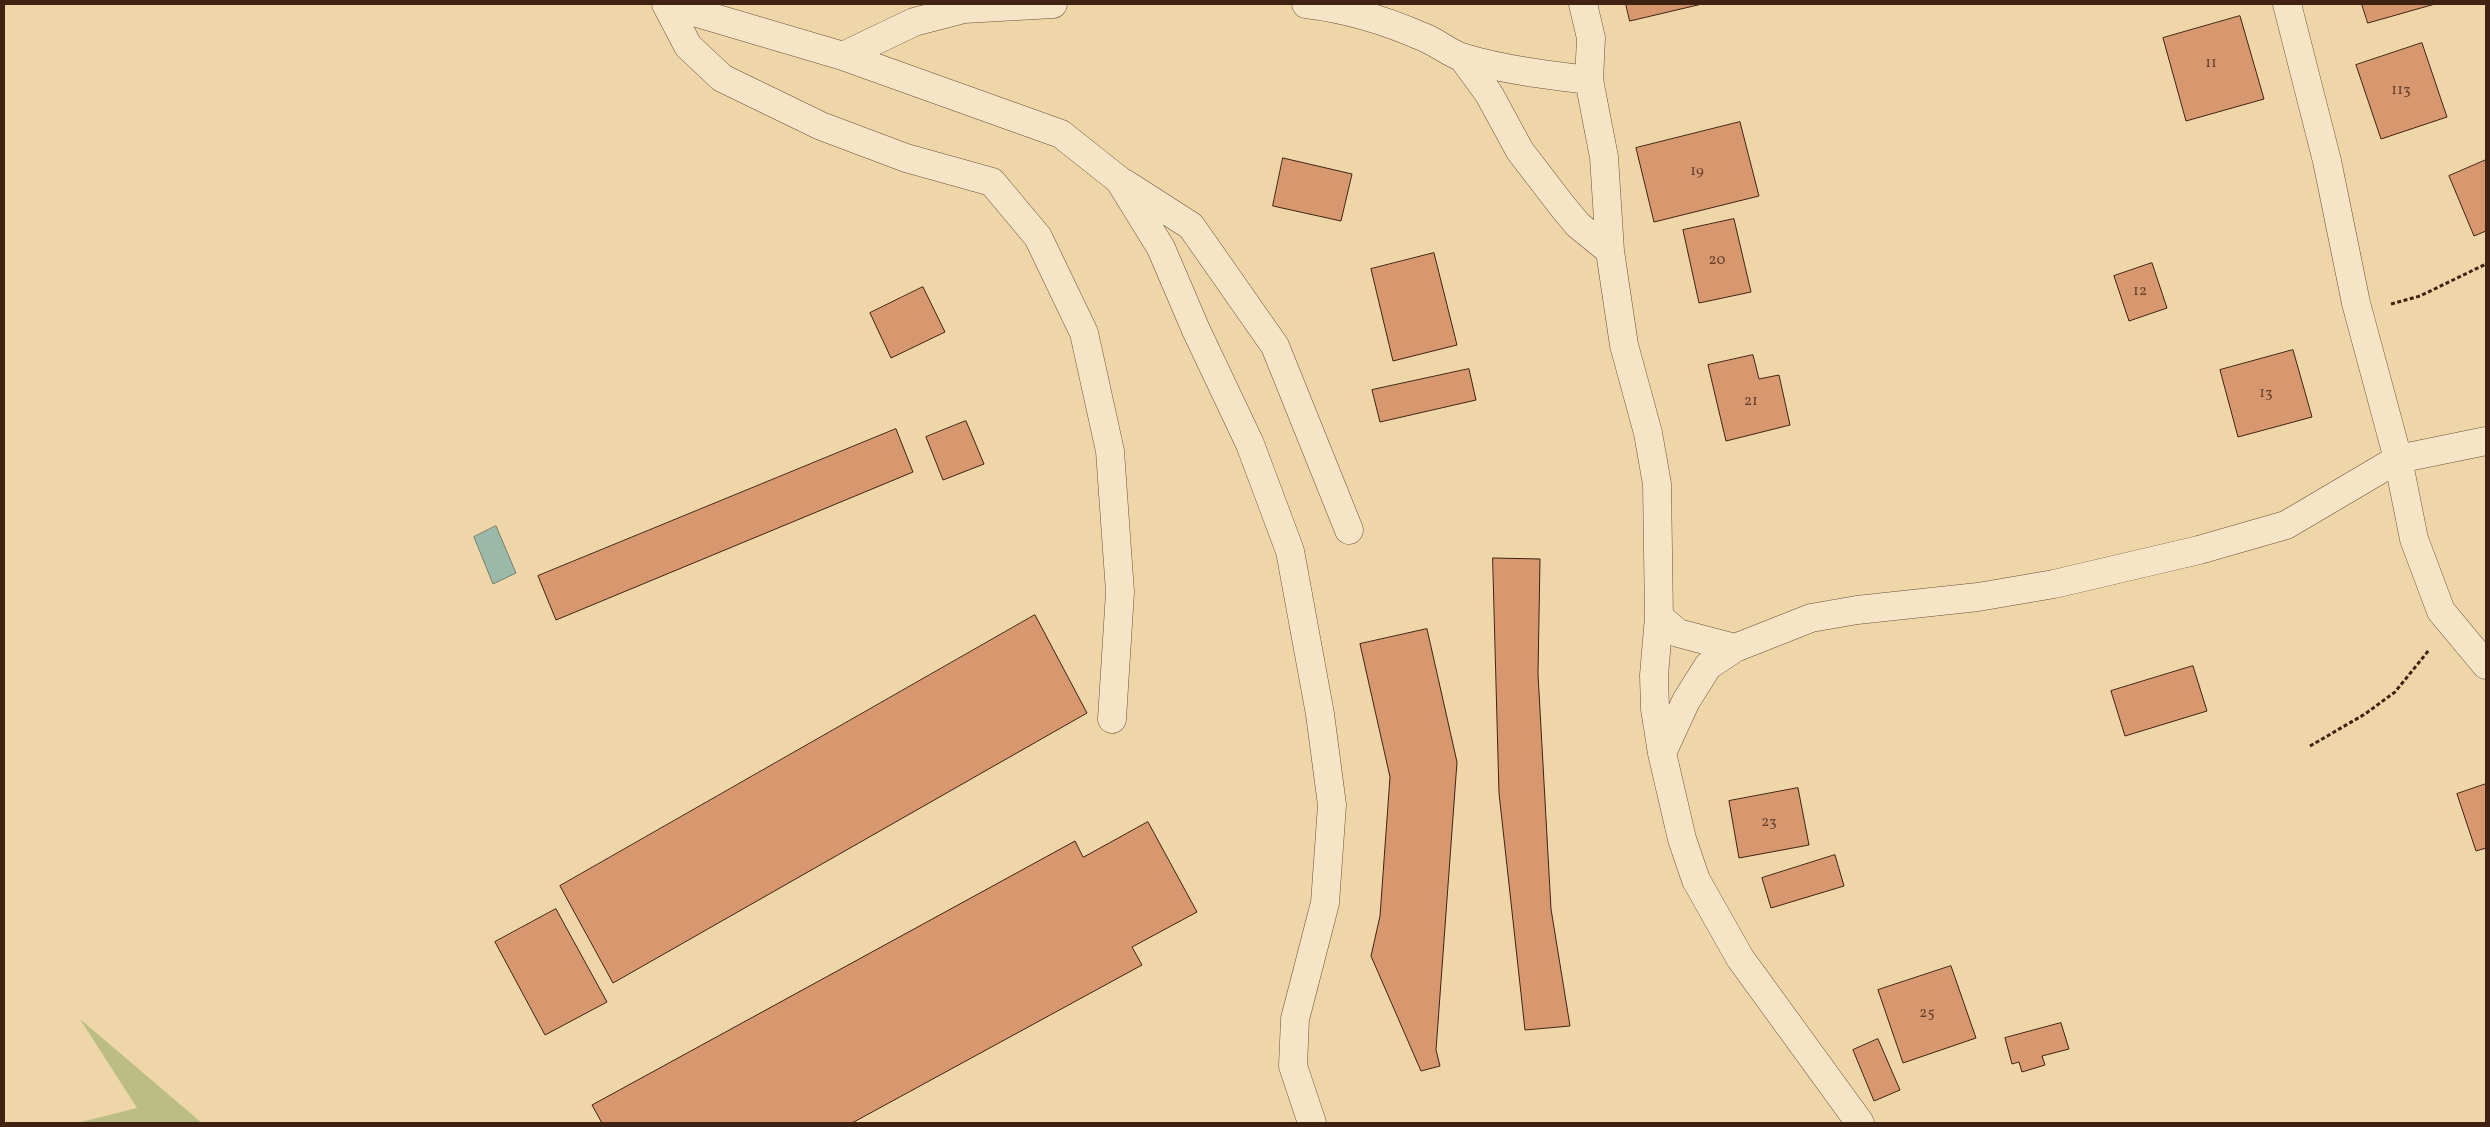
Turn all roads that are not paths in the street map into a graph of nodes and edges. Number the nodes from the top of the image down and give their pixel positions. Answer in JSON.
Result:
{"nodes":[{"id":1,"x":667,"y":4,"type":"edge"},
{"id":2,"x":1053,"y":4,"type":"edge"},
{"id":3,"x":1306,"y":4,"type":"edge"},
{"id":4,"x":1583,"y":4,"type":"edge"},
{"id":5,"x":2288,"y":4,"type":"edge"},
{"id":6,"x":842,"y":56,"type":"junction"},
{"id":7,"x":1462,"y":58,"type":"junction"},
{"id":8,"x":1589,"y":80,"type":"junction"},
{"id":9,"x":1118,"y":180,"type":"junction"},
{"id":10,"x":1610,"y":251,"type":"junction"},
{"id":11,"x":2486,"y":442,"type":"edge"},
{"id":12,"x":2398,"y":459,"type":"junction"},
{"id":13,"x":1349,"y":530,"type":"dead end"},
{"id":14,"x":1659,"y":617,"type":"junction"},
{"id":15,"x":1735,"y":648,"type":"junction"},
{"id":16,"x":2486,"y":665,"type":"edge"},
{"id":17,"x":1112,"y":719,"type":"dead end"},
{"id":18,"x":1662,"y":753,"type":"junction"},
{"id":19,"x":1312,"y":1123,"type":"edge"},
{"id":20,"x":1860,"y":1123,"type":"edge"}],
"edges":[{"from":1,"to":6,"type":"street"},
{"from":1,"to":17,"type":"street"},
{"from":2,"to":6,"type":"street"},
{"from":3,"to":7,"type":"street"},
{"from":4,"to":8,"type":"street"},
{"from":5,"to":12,"type":"street"},
{"from":6,"to":9,"type":"street"},
{"from":7,"to":8,"type":"street"},
{"from":7,"to":10,"type":"street"},
{"from":8,"to":10,"type":"street"},
{"from":9,"to":13,"type":"street"},
{"from":9,"to":19,"type":"street"},
{"from":10,"to":14,"type":"street"},
{"from":11,"to":12,"type":"street"},
{"from":12,"to":15,"type":"street"},
{"from":12,"to":16,"type":"street"},
{"from":14,"to":15,"type":"street"},
{"from":14,"to":18,"type":"street"},
{"from":15,"to":18,"type":"street"},
{"from":18,"to":20,"type":"street"}]}
